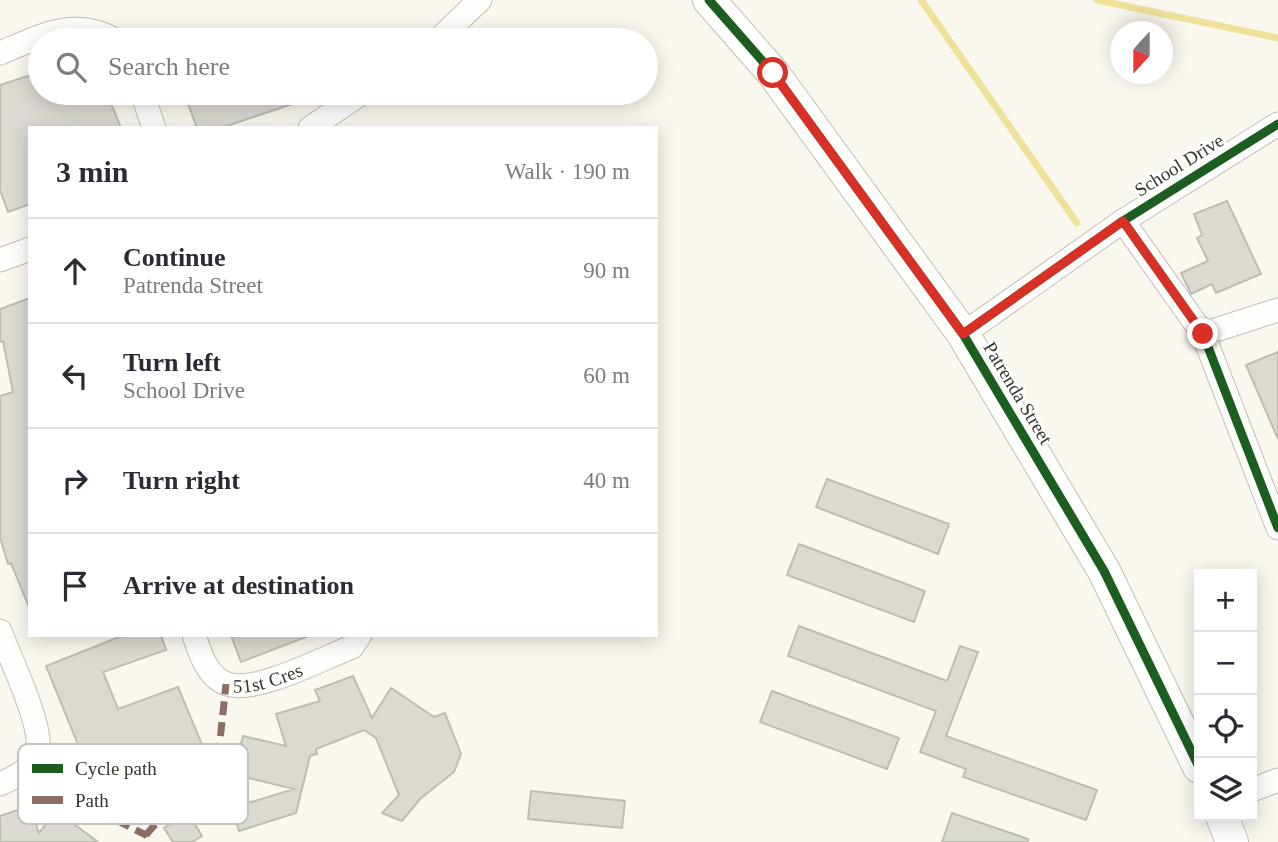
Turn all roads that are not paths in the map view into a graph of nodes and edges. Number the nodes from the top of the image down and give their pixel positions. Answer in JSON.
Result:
{"nodes":[{"id":1,"x":480,"y":0,"type":"edge"},
{"id":2,"x":709,"y":0,"type":"edge"},
{"id":3,"x":451,"y":28,"type":"edge"},
{"id":4,"x":28,"y":42,"type":"edge"},
{"id":5,"x":0,"y":53,"type":"edge"},
{"id":6,"x":146,"y":105,"type":"edge"},
{"id":7,"x":344,"y":105,"type":"edge"},
{"id":8,"x":1278,"y":124,"type":"edge"},
{"id":9,"x":153,"y":126,"type":"edge"},
{"id":10,"x":313,"y":126,"type":"edge"},
{"id":11,"x":1123,"y":221,"type":"junction"},
{"id":12,"x":28,"y":250,"type":"edge"},
{"id":13,"x":0,"y":260,"type":"edge"},
{"id":14,"x":1278,"y":310,"type":"edge"},
{"id":15,"x":963,"y":334,"type":"junction"},
{"id":16,"x":1203,"y":334,"type":"junction"},
{"id":17,"x":1278,"y":528,"type":"edge"},
{"id":18,"x":0,"y":631,"type":"edge"},
{"id":19,"x":195,"y":637,"type":"edge"},
{"id":20,"x":359,"y":637,"type":"edge"},
{"id":21,"x":38,"y":744,"type":"edge"},
{"id":22,"x":1195,"y":758,"type":"edge"},
{"id":23,"x":18,"y":776,"type":"edge"},
{"id":24,"x":1278,"y":780,"type":"edge"},
{"id":25,"x":0,"y":784,"type":"edge"},
{"id":26,"x":1257,"y":788,"type":"edge"},
{"id":27,"x":1224,"y":821,"type":"edge"},
{"id":28,"x":1232,"y":842,"type":"edge"}],
"edges":[{"from":1,"to":3,"type":"street"},
{"from":2,"to":15,"type":"street","name":"Patrenda Street"},
{"from":4,"to":5,"type":"street"},
{"from":6,"to":9,"type":"street"},
{"from":7,"to":10,"type":"street"},
{"from":8,"to":11,"type":"street","name":"School Drive"},
{"from":11,"to":15,"type":"street","name":"School Drive"},
{"from":11,"to":16,"type":"street"},
{"from":12,"to":13,"type":"street"},
{"from":14,"to":16,"type":"street"},
{"from":15,"to":22,"type":"street","name":"Patrenda Street"},
{"from":16,"to":17,"type":"street"},
{"from":18,"to":21,"type":"street"},
{"from":19,"to":20,"type":"street","name":"51st Cres"},
{"from":23,"to":25,"type":"street"},
{"from":24,"to":26,"type":"street"},
{"from":27,"to":28,"type":"street"}]}
